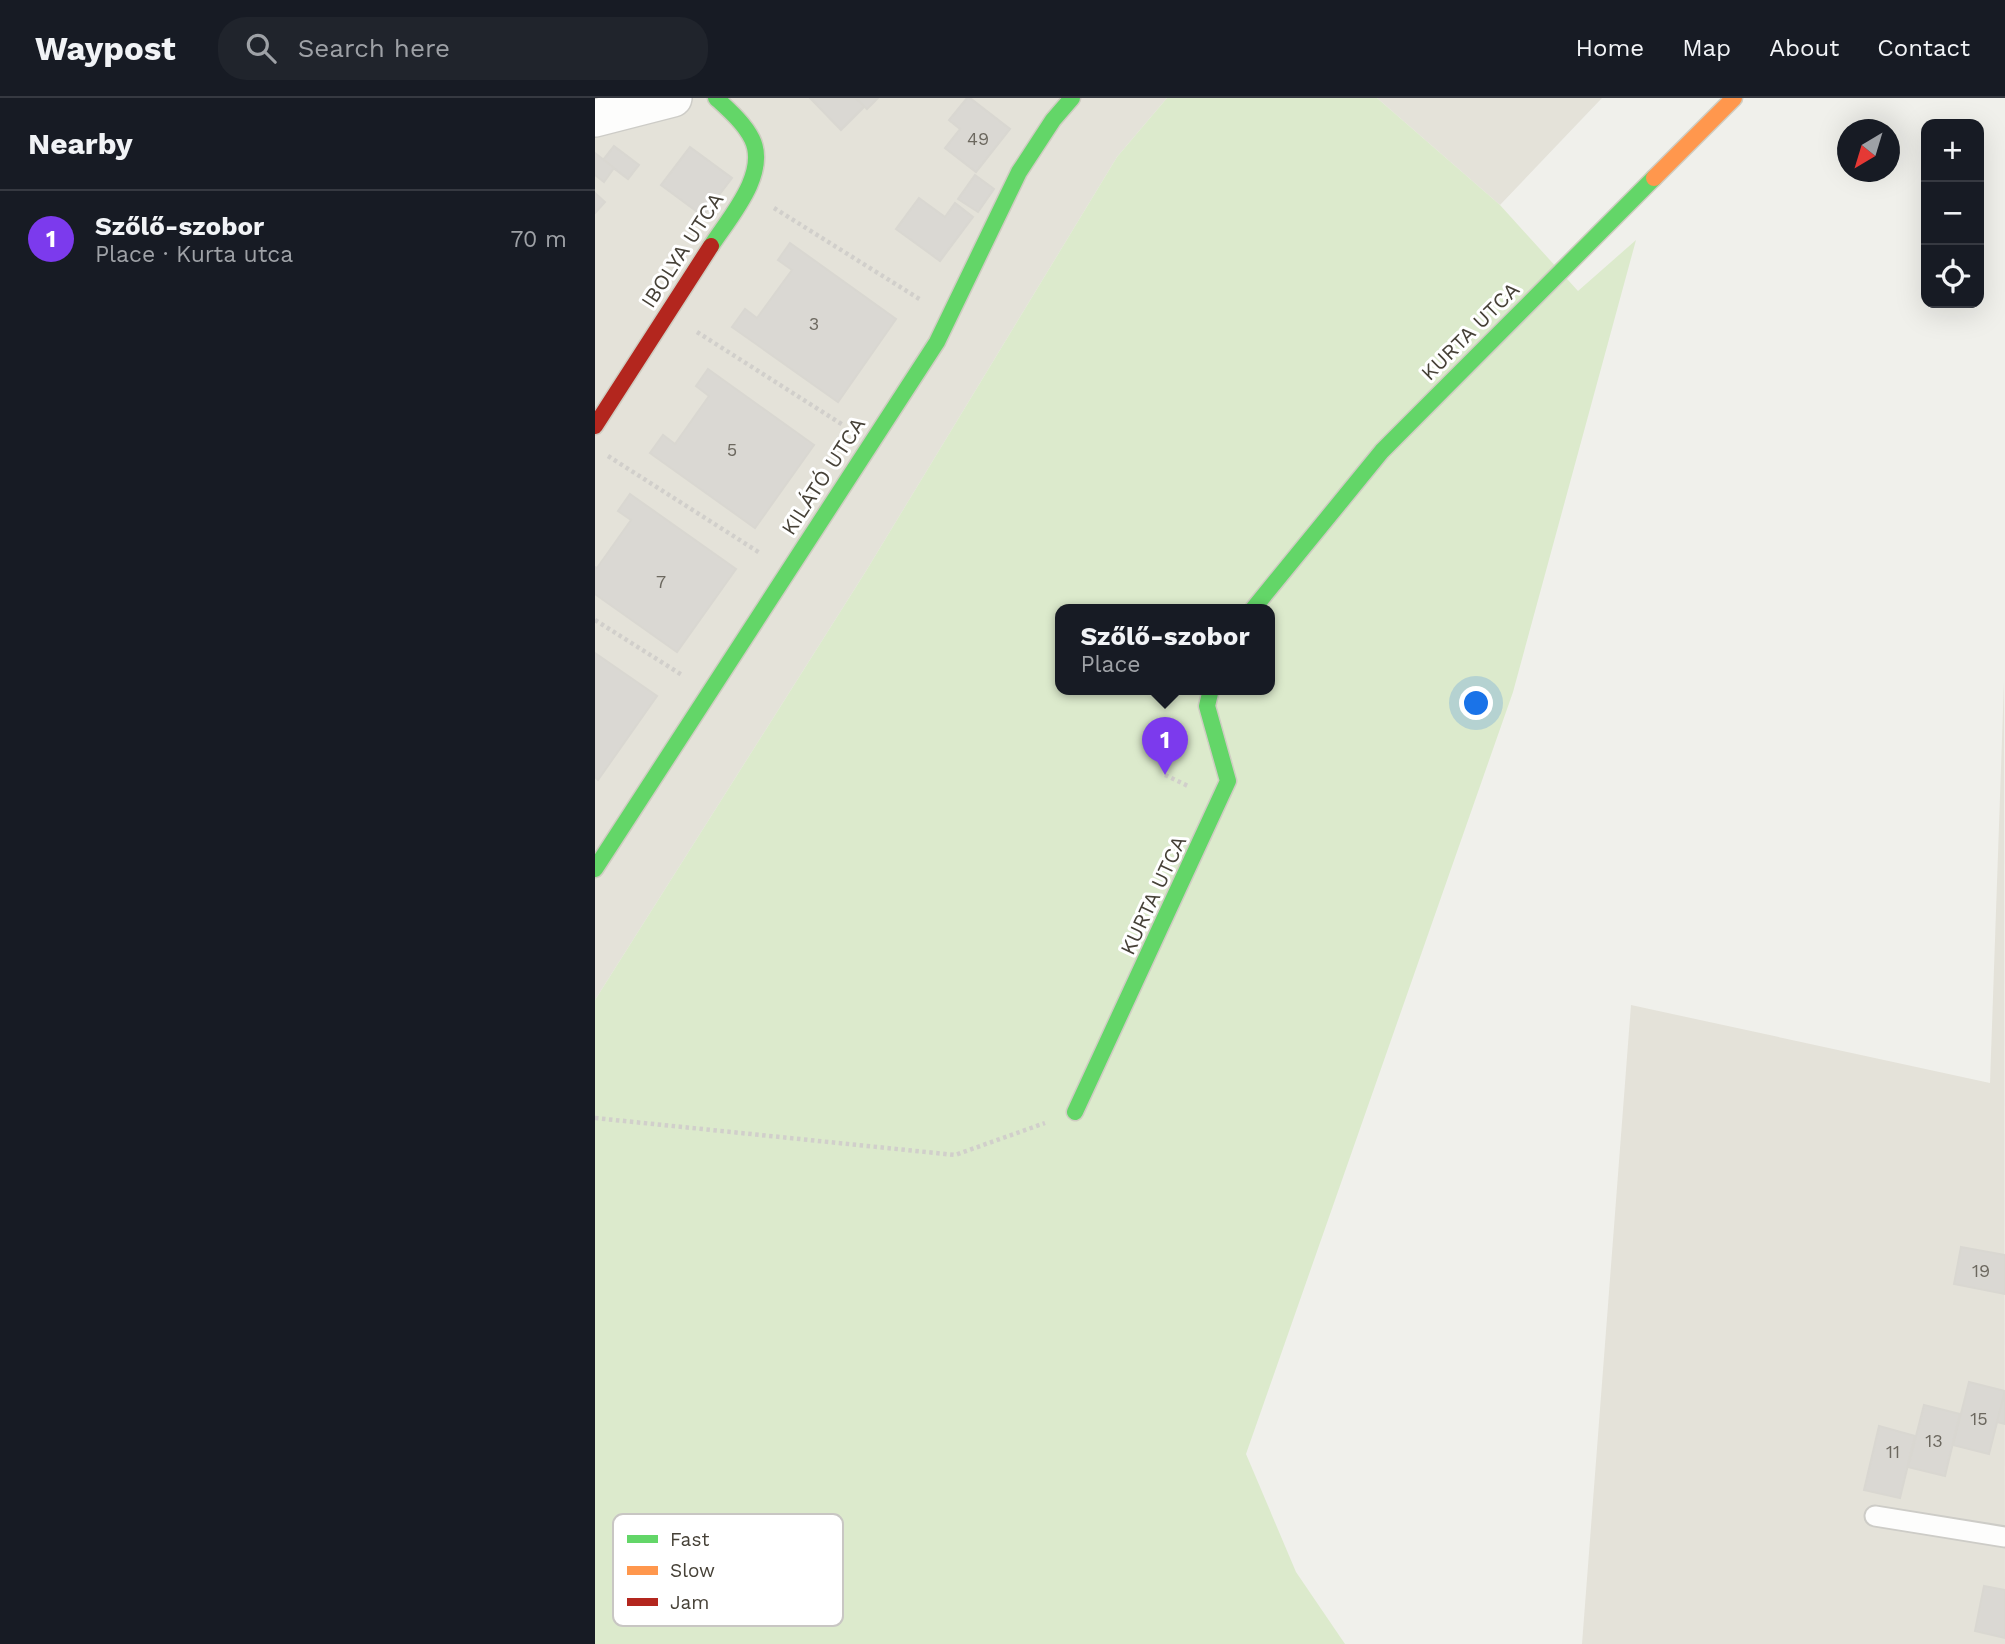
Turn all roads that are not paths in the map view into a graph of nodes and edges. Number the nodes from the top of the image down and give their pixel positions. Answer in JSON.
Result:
{"nodes":[{"id":1,"x":673,"y":98,"type":"edge"},
{"id":2,"x":716,"y":98,"type":"edge"},
{"id":3,"x":1072,"y":98,"type":"edge"},
{"id":4,"x":1734,"y":98,"type":"edge"},
{"id":5,"x":595,"y":118,"type":"edge"},
{"id":6,"x":595,"y":426,"type":"edge"},
{"id":7,"x":1257,"y":604,"type":"edge"},
{"id":8,"x":1210,"y":695,"type":"edge"},
{"id":9,"x":595,"y":869,"type":"edge"},
{"id":10,"x":1075,"y":1112,"type":"road end"},
{"id":11,"x":1875,"y":1516,"type":"dead end"},
{"id":12,"x":2005,"y":1537,"type":"edge"}],
"edges":[{"from":1,"to":5,"type":"street"},
{"from":2,"to":6,"type":"street","name":"IBOLYA UTCA"},
{"from":3,"to":9,"type":"street","name":"KILÁTÓ UTCA"},
{"from":4,"to":7,"type":"street","name":"KURTA UTCA"},
{"from":8,"to":10,"type":"street","name":"KURTA UTCA"},
{"from":11,"to":12,"type":"lane"}]}
